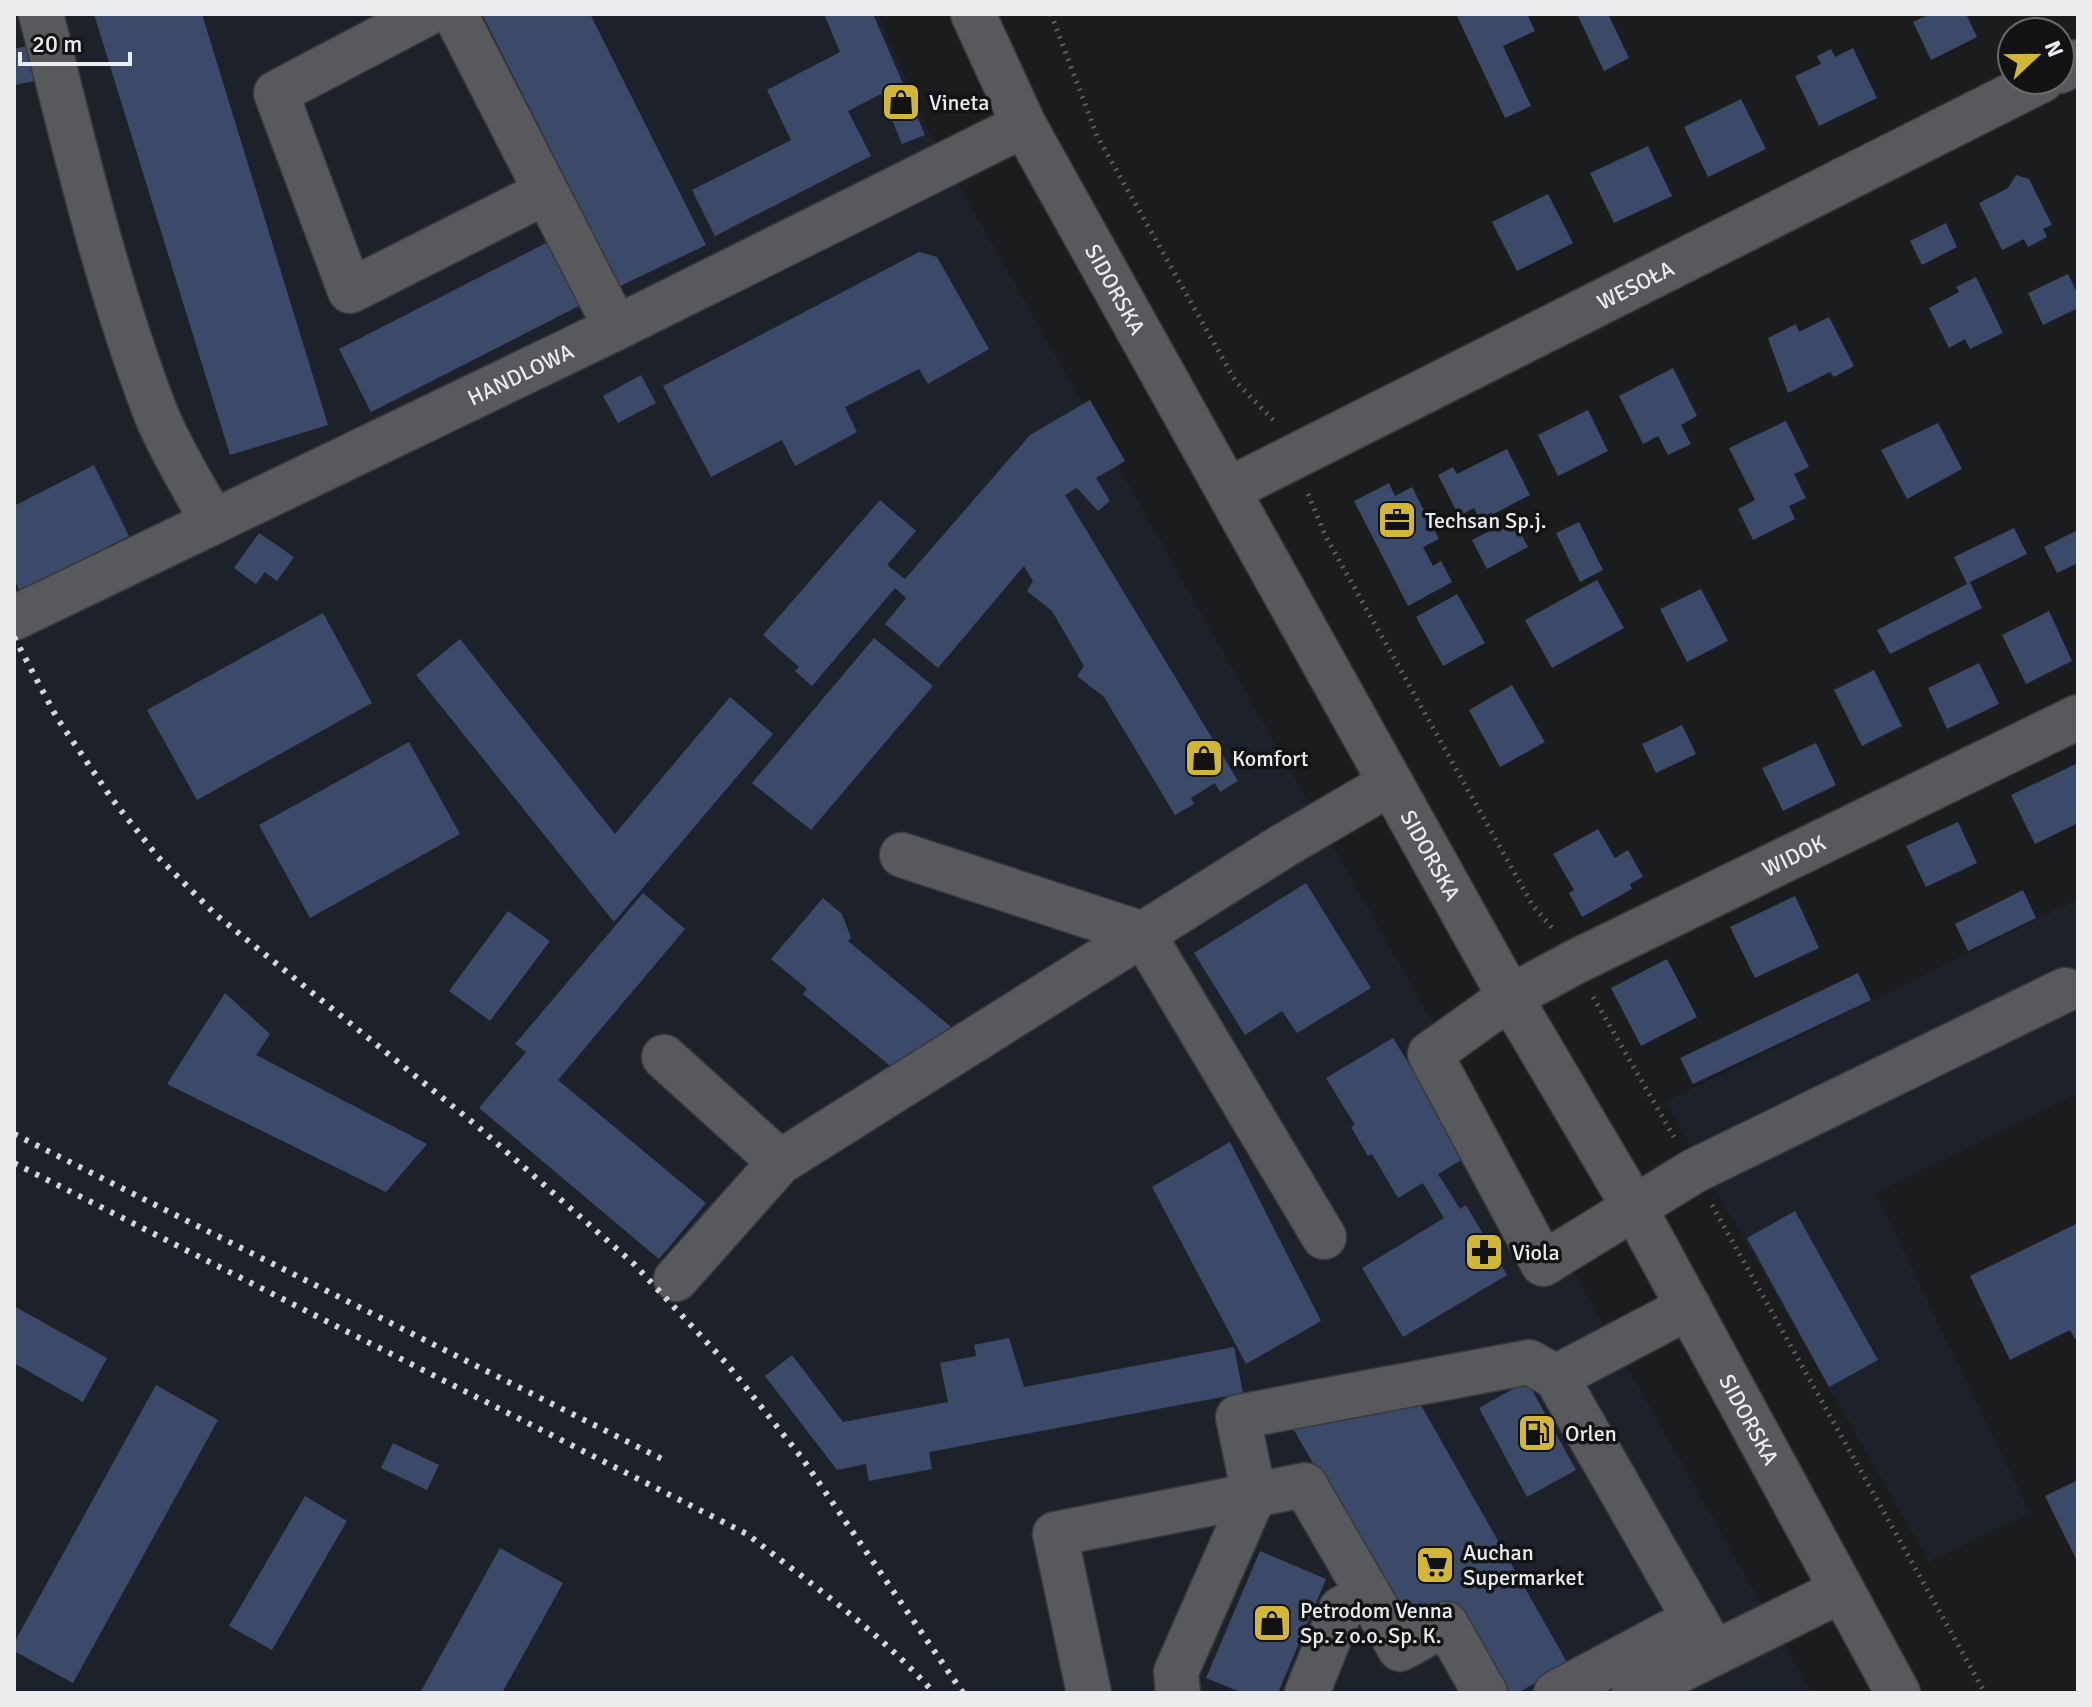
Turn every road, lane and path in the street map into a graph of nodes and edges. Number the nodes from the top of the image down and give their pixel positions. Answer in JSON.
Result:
{"nodes":[{"id":1,"x":41,"y":14,"type":"edge"},
{"id":2,"x":426,"y":14,"type":"edge"},
{"id":3,"x":455,"y":14,"type":"edge"},
{"id":4,"x":973,"y":14,"type":"edge"},
{"id":5,"x":1051,"y":14,"type":"edge"},
{"id":6,"x":2010,"y":96,"type":"edge"},
{"id":7,"x":1024,"y":125,"type":"junction"},
{"id":8,"x":544,"y":193,"type":"junction"},
{"id":9,"x":616,"y":328,"type":"junction"},
{"id":10,"x":1278,"y":427,"type":"dead end"},
{"id":11,"x":1306,"y":489,"type":"dead end"},
{"id":12,"x":1228,"y":490,"type":"junction"},
{"id":13,"x":213,"y":522,"type":"junction"},
{"id":14,"x":14,"y":618,"type":"edge"},
{"id":15,"x":2078,"y":717,"type":"edge"},
{"id":16,"x":1391,"y":783,"type":"junction"},
{"id":17,"x":902,"y":855,"type":"dead end"},
{"id":18,"x":1557,"y":933,"type":"dead end"},
{"id":19,"x":1143,"y":934,"type":"junction"},
{"id":20,"x":2065,"y":990,"type":"dead end"},
{"id":21,"x":1591,"y":994,"type":"dead end"},
{"id":22,"x":1510,"y":997,"type":"junction"},
{"id":23,"x":664,"y":1057,"type":"dead end"},
{"id":24,"x":780,"y":1162,"type":"junction"},
{"id":25,"x":1694,"y":1171,"type":"junction"},
{"id":26,"x":1634,"y":1207,"type":"junction"},
{"id":27,"x":1324,"y":1237,"type":"dead end"},
{"id":28,"x":676,"y":1279,"type":"dead end"},
{"id":29,"x":1689,"y":1307,"type":"junction"},
{"id":30,"x":1556,"y":1377,"type":"junction"},
{"id":31,"x":1254,"y":1495,"type":"junction"},
{"id":32,"x":1842,"y":1590,"type":"junction"},
{"id":33,"x":1368,"y":1594,"type":"junction"},
{"id":34,"x":1704,"y":1636,"type":"junction"},
{"id":35,"x":1089,"y":1693,"type":"edge"},
{"id":36,"x":1178,"y":1693,"type":"edge"},
{"id":37,"x":1307,"y":1693,"type":"edge"},
{"id":38,"x":1485,"y":1693,"type":"edge"},
{"id":39,"x":1556,"y":1693,"type":"edge"},
{"id":40,"x":1634,"y":1693,"type":"edge"},
{"id":41,"x":1898,"y":1693,"type":"edge"},
{"id":42,"x":1985,"y":1693,"type":"edge"}],
"edges":[{"from":1,"to":13,"type":"street"},
{"from":2,"to":8,"type":"street"},
{"from":3,"to":8,"type":"street"},
{"from":4,"to":7,"type":"street","name":"SIDORSKA"},
{"from":5,"to":10,"type":"path"},
{"from":6,"to":12,"type":"street","name":"WESOŁA"},
{"from":7,"to":9,"type":"street","name":"HANDLOWA"},
{"from":7,"to":12,"type":"street","name":"SIDORSKA"},
{"from":8,"to":9,"type":"street"},
{"from":9,"to":13,"type":"street","name":"HANDLOWA"},
{"from":11,"to":18,"type":"path"},
{"from":12,"to":16,"type":"street","name":"SIDORSKA"},
{"from":13,"to":14,"type":"street","name":"HANDLOWA"},
{"from":15,"to":22,"type":"street","name":"WIDOK"},
{"from":16,"to":19,"type":"street"},
{"from":16,"to":22,"type":"street","name":"SIDORSKA"},
{"from":17,"to":19,"type":"street"},
{"from":19,"to":24,"type":"street"},
{"from":19,"to":27,"type":"street"},
{"from":20,"to":25,"type":"street"},
{"from":21,"to":25,"type":"path"},
{"from":22,"to":26,"type":"street","name":"SIDORSKA"},
{"from":22,"to":26,"type":"street","name":"WIDOK"},
{"from":23,"to":24,"type":"street"},
{"from":24,"to":28,"type":"street"},
{"from":25,"to":26,"type":"street"},
{"from":25,"to":42,"type":"path"},
{"from":26,"to":29,"type":"street","name":"SIDORSKA"},
{"from":29,"to":30,"type":"street"},
{"from":29,"to":32,"type":"street","name":"SIDORSKA"},
{"from":30,"to":31,"type":"street"},
{"from":30,"to":34,"type":"street"},
{"from":31,"to":33,"type":"street"},
{"from":31,"to":35,"type":"street"},
{"from":31,"to":36,"type":"street"},
{"from":32,"to":34,"type":"street"},
{"from":32,"to":41,"type":"street","name":"SIDORSKA"},
{"from":33,"to":37,"type":"street"},
{"from":33,"to":38,"type":"street"},
{"from":34,"to":39,"type":"street"},
{"from":34,"to":40,"type":"street"}]}
